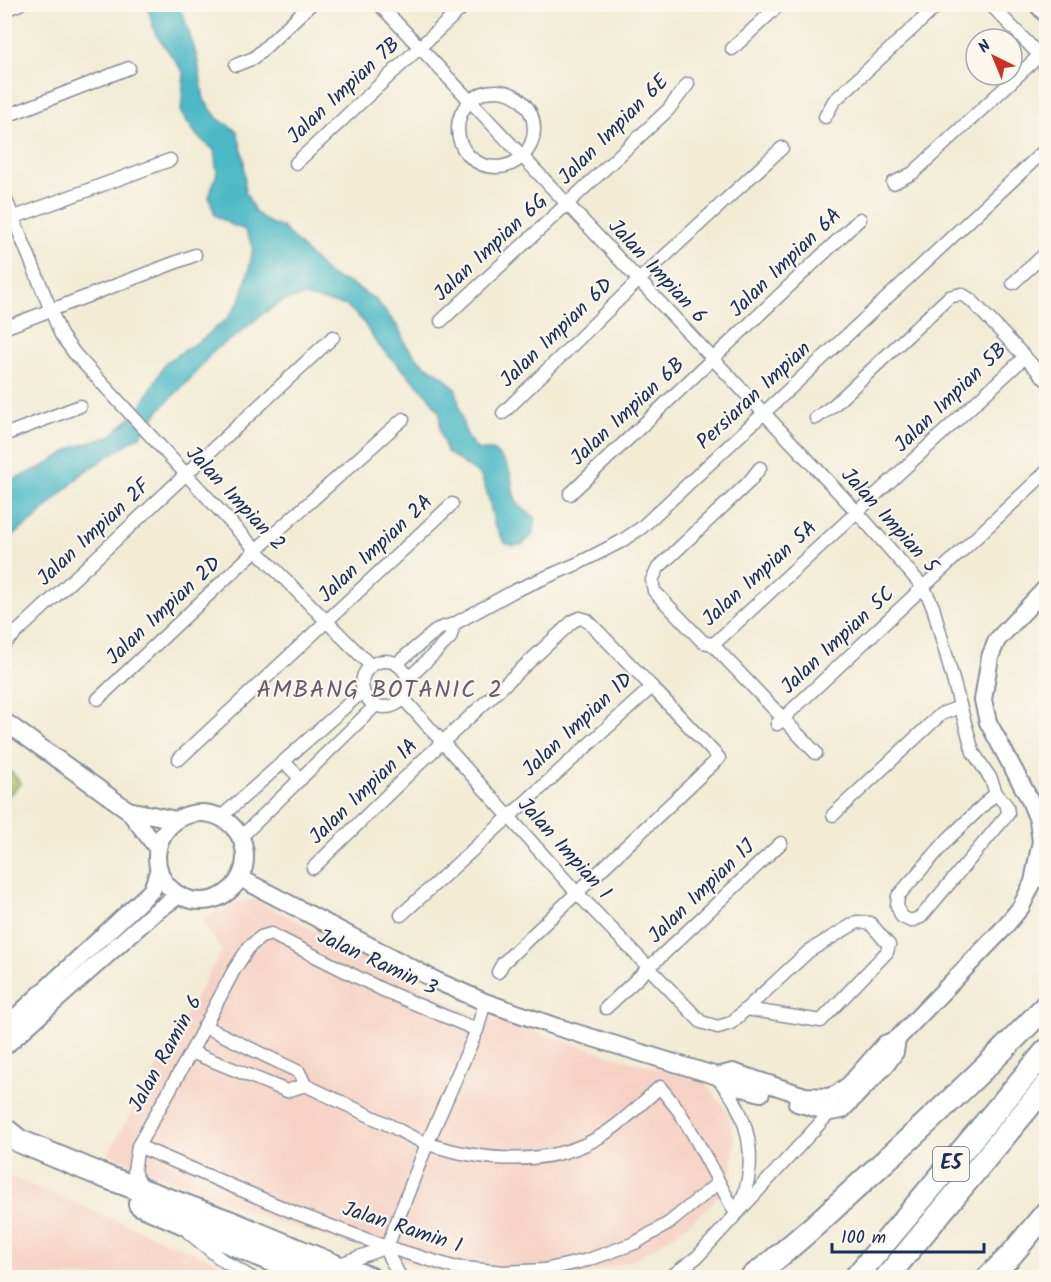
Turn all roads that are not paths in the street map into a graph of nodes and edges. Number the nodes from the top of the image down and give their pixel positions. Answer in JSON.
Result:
{"nodes":[{"id":1,"x":20,"y":4,"type":"edge"},
{"id":2,"x":311,"y":4,"type":"edge"},
{"id":3,"x":379,"y":4,"type":"edge"},
{"id":4,"x":466,"y":4,"type":"edge"},
{"id":5,"x":780,"y":4,"type":"edge"},
{"id":6,"x":939,"y":4,"type":"edge"},
{"id":7,"x":990,"y":4,"type":"edge"},
{"id":8,"x":1037,"y":4,"type":"edge"},
{"id":9,"x":4,"y":10,"type":"edge"},
{"id":10,"x":1047,"y":14,"type":"edge"},
{"id":11,"x":419,"y":48,"type":"junction"},
{"id":12,"x":732,"y":49,"type":"dead end"},
{"id":13,"x":1043,"y":58,"type":"edge"},
{"id":14,"x":236,"y":65,"type":"dead end"},
{"id":15,"x":129,"y":68,"type":"dead end"},
{"id":16,"x":688,"y":84,"type":"dead end"},
{"id":17,"x":469,"y":101,"type":"junction"},
{"id":18,"x":4,"y":117,"type":"edge"},
{"id":19,"x":825,"y":117,"type":"dead end"},
{"id":20,"x":782,"y":148,"type":"dead end"},
{"id":21,"x":1047,"y":149,"type":"edge"},
{"id":22,"x":522,"y":157,"type":"junction"},
{"id":23,"x":170,"y":160,"type":"dead end"},
{"id":24,"x":296,"y":163,"type":"dead end"},
{"id":25,"x":893,"y":183,"type":"dead end"},
{"id":26,"x":4,"y":195,"type":"edge"},
{"id":27,"x":568,"y":204,"type":"junction"},
{"id":28,"x":9,"y":219,"type":"edge"},
{"id":29,"x":860,"y":219,"type":"dead end"},
{"id":30,"x":1047,"y":253,"type":"edge"},
{"id":31,"x":195,"y":255,"type":"dead end"},
{"id":32,"x":639,"y":280,"type":"junction"},
{"id":33,"x":1014,"y":284,"type":"dead end"},
{"id":34,"x":51,"y":309,"type":"junction"},
{"id":35,"x":441,"y":321,"type":"dead end"},
{"id":36,"x":4,"y":328,"type":"edge"},
{"id":37,"x":333,"y":337,"type":"dead end"},
{"id":38,"x":1025,"y":357,"type":"junction"},
{"id":39,"x":712,"y":359,"type":"junction"},
{"id":40,"x":1047,"y":380,"type":"edge"},
{"id":41,"x":80,"y":406,"type":"dead end"},
{"id":42,"x":502,"y":413,"type":"dead end"},
{"id":43,"x":763,"y":414,"type":"junction"},
{"id":44,"x":816,"y":418,"type":"dead end"},
{"id":45,"x":403,"y":419,"type":"dead end"},
{"id":46,"x":4,"y":435,"type":"edge"},
{"id":47,"x":760,"y":468,"type":"dead end"},
{"id":48,"x":1047,"y":472,"type":"edge"},
{"id":49,"x":185,"y":475,"type":"junction"},
{"id":50,"x":570,"y":494,"type":"dead end"},
{"id":51,"x":452,"y":504,"type":"dead end"},
{"id":52,"x":858,"y":513,"type":"junction"},
{"id":53,"x":256,"y":550,"type":"junction"},
{"id":54,"x":924,"y":588,"type":"junction"},
{"id":55,"x":1047,"y":588,"type":"edge"},
{"id":56,"x":573,"y":621,"type":"joint"},
{"id":57,"x":326,"y":622,"type":"junction"},
{"id":58,"x":454,"y":624,"type":"junction"},
{"id":59,"x":4,"y":644,"type":"edge"},
{"id":60,"x":712,"y":645,"type":"junction"},
{"id":61,"x":396,"y":664,"type":"junction"},
{"id":62,"x":371,"y":666,"type":"junction"},
{"id":63,"x":407,"y":680,"type":"junction"},
{"id":64,"x":652,"y":687,"type":"junction"},
{"id":65,"x":363,"y":691,"type":"junction"},
{"id":66,"x":403,"y":698,"type":"junction"},
{"id":67,"x":98,"y":699,"type":"dead end"},
{"id":68,"x":376,"y":705,"type":"junction"},
{"id":69,"x":960,"y":706,"type":"junction"},
{"id":70,"x":4,"y":721,"type":"edge"},
{"id":71,"x":780,"y":721,"type":"junction"},
{"id":72,"x":309,"y":740,"type":"junction"},
{"id":73,"x":441,"y":743,"type":"junction"},
{"id":74,"x":816,"y":753,"type":"dead end"},
{"id":75,"x":325,"y":757,"type":"junction"},
{"id":76,"x":179,"y":759,"type":"dead end"},
{"id":77,"x":284,"y":762,"type":"junction"},
{"id":78,"x":301,"y":780,"type":"junction"},
{"id":79,"x":996,"y":793,"type":"junction"},
{"id":80,"x":129,"y":810,"type":"junction"},
{"id":81,"x":832,"y":815,"type":"dead end"},
{"id":82,"x":221,"y":817,"type":"junction"},
{"id":83,"x":508,"y":817,"type":"junction"},
{"id":84,"x":176,"y":820,"type":"junction"},
{"id":85,"x":241,"y":837,"type":"junction"},
{"id":86,"x":781,"y":843,"type":"dead end"},
{"id":87,"x":158,"y":849,"type":"junction"},
{"id":88,"x":313,"y":868,"type":"dead end"},
{"id":89,"x":159,"y":869,"type":"junction"},
{"id":90,"x":240,"y":878,"type":"junction"},
{"id":91,"x":576,"y":894,"type":"junction"},
{"id":92,"x":179,"y":895,"type":"junction"},
{"id":93,"x":401,"y":915,"type":"dead end"},
{"id":94,"x":261,"y":938,"type":"joint"},
{"id":95,"x":650,"y":969,"type":"junction"},
{"id":96,"x":498,"y":972,"type":"dead end"},
{"id":97,"x":485,"y":1002,"type":"junction"},
{"id":98,"x":1047,"y":1006,"type":"edge"},
{"id":99,"x":606,"y":1008,"type":"dead end"},
{"id":100,"x":746,"y":1009,"type":"junction"},
{"id":101,"x":204,"y":1026,"type":"junction"},
{"id":102,"x":4,"y":1028,"type":"edge"},
{"id":103,"x":477,"y":1030,"type":"junction"},
{"id":104,"x":897,"y":1039,"type":"junction"},
{"id":105,"x":4,"y":1047,"type":"edge"},
{"id":106,"x":1047,"y":1051,"type":"edge"},
{"id":107,"x":191,"y":1052,"type":"junction"},
{"id":108,"x":717,"y":1076,"type":"junction"},
{"id":109,"x":849,"y":1084,"type":"junction"},
{"id":110,"x":305,"y":1085,"type":"junction"},
{"id":111,"x":1047,"y":1086,"type":"edge"},
{"id":112,"x":830,"y":1112,"type":"junction"},
{"id":113,"x":4,"y":1129,"type":"edge"},
{"id":114,"x":4,"y":1144,"type":"edge"},
{"id":115,"x":428,"y":1144,"type":"junction"},
{"id":116,"x":138,"y":1146,"type":"junction"},
{"id":117,"x":718,"y":1183,"type":"junction"},
{"id":118,"x":151,"y":1194,"type":"junction"},
{"id":119,"x":1047,"y":1213,"type":"edge"},
{"id":120,"x":736,"y":1214,"type":"junction"},
{"id":121,"x":172,"y":1219,"type":"junction"},
{"id":122,"x":387,"y":1247,"type":"junction"},
{"id":123,"x":789,"y":1250,"type":"junction"},
{"id":124,"x":335,"y":1266,"type":"junction"},
{"id":125,"x":252,"y":1278,"type":"edge"},
{"id":126,"x":313,"y":1278,"type":"edge"},
{"id":127,"x":369,"y":1278,"type":"edge"},
{"id":128,"x":401,"y":1278,"type":"edge"},
{"id":129,"x":669,"y":1278,"type":"edge"},
{"id":130,"x":751,"y":1278,"type":"edge"},
{"id":131,"x":761,"y":1278,"type":"edge"},
{"id":132,"x":855,"y":1278,"type":"edge"},
{"id":133,"x":886,"y":1278,"type":"edge"},
{"id":134,"x":988,"y":1278,"type":"edge"}],
"edges":[{"from":1,"to":9,"type":"street"},
{"from":2,"to":14,"type":"street"},
{"from":3,"to":11,"type":"street","name":"Jalan Impian 6"},
{"from":4,"to":11,"type":"street","name":"Jalan Impian 7B"},
{"from":5,"to":12,"type":"street"},
{"from":6,"to":19,"type":"street"},
{"from":7,"to":13,"type":"street"},
{"from":8,"to":10,"type":"street"},
{"from":11,"to":17,"type":"street","name":"Jalan Impian 6"},
{"from":11,"to":24,"type":"street","name":"Jalan Impian 7B"},
{"from":13,"to":25,"type":"street"},
{"from":15,"to":18,"type":"street"},
{"from":16,"to":27,"type":"street","name":"Jalan Impian 6E"},
{"from":17,"to":22,"type":"street","name":"Jalan Impian 6"},
{"from":17,"to":22,"type":"street"},
{"from":17,"to":22,"type":"street"},
{"from":20,"to":32,"type":"street","name":"Jalan Impian 6D"},
{"from":21,"to":43,"type":"street","name":"Persiaran Impian"},
{"from":22,"to":27,"type":"street","name":"Jalan Impian 6"},
{"from":23,"to":28,"type":"street"},
{"from":26,"to":28,"type":"street","name":"Jalan Impian 2"},
{"from":27,"to":32,"type":"street","name":"Jalan Impian 6"},
{"from":27,"to":35,"type":"street","name":"Jalan Impian 6G"},
{"from":28,"to":34,"type":"street","name":"Jalan Impian 2"},
{"from":29,"to":39,"type":"street","name":"Jalan Impian 6A"},
{"from":30,"to":33,"type":"street"},
{"from":31,"to":34,"type":"street"},
{"from":32,"to":39,"type":"street","name":"Jalan Impian 6"},
{"from":32,"to":42,"type":"street","name":"Jalan Impian 6D"},
{"from":34,"to":36,"type":"street"},
{"from":34,"to":49,"type":"street","name":"Jalan Impian 2"},
{"from":37,"to":49,"type":"street","name":"Jalan Impian 2F"},
{"from":38,"to":40,"type":"street"},
{"from":38,"to":44,"type":"street","name":"Jalan Impian 5B"},
{"from":38,"to":52,"type":"street","name":"Jalan Impian 5B"},
{"from":39,"to":43,"type":"street","name":"Jalan Impian 6"},
{"from":39,"to":50,"type":"street","name":"Jalan Impian 6B"},
{"from":41,"to":46,"type":"street"},
{"from":43,"to":52,"type":"street","name":"Jalan Impian 5"},
{"from":43,"to":58,"type":"street","name":"Persiaran Impian"},
{"from":45,"to":53,"type":"street","name":"Jalan Impian 2D"},
{"from":47,"to":60,"type":"street","name":"Jalan Impian 5A"},
{"from":48,"to":54,"type":"street","name":"Jalan Impian 5C"},
{"from":49,"to":53,"type":"street","name":"Jalan Impian 2"},
{"from":49,"to":59,"type":"street","name":"Jalan Impian 2F"},
{"from":51,"to":57,"type":"street","name":"Jalan Impian 2A"},
{"from":52,"to":54,"type":"street","name":"Jalan Impian 5"},
{"from":52,"to":60,"type":"street","name":"Jalan Impian 5A"},
{"from":53,"to":57,"type":"street","name":"Jalan Impian 2"},
{"from":53,"to":67,"type":"street","name":"Jalan Impian 2D"},
{"from":54,"to":69,"type":"street","name":"Jalan Impian 5"},
{"from":54,"to":71,"type":"street","name":"Jalan Impian 5C"},
{"from":55,"to":104,"type":"street"},
{"from":56,"to":64,"type":"street","name":"Jalan Impian 1D"},
{"from":56,"to":73,"type":"street","name":"Jalan Impian 1A"},
{"from":57,"to":62,"type":"street","name":"Jalan Impian 2"},
{"from":57,"to":76,"type":"street","name":"Jalan Impian 2A"},
{"from":58,"to":61,"type":"street","name":"Persiaran Impian"},
{"from":58,"to":63,"type":"street","name":"Persiaran Impian"},
{"from":60,"to":71,"type":"street"},
{"from":61,"to":62,"type":"street"},
{"from":61,"to":63,"type":"street"},
{"from":62,"to":65,"type":"street"},
{"from":63,"to":66,"type":"street"},
{"from":64,"to":83,"type":"street","name":"Jalan Impian 1D"},
{"from":64,"to":91,"type":"street"},
{"from":65,"to":68,"type":"street"},
{"from":65,"to":72,"type":"street"},
{"from":66,"to":68,"type":"street"},
{"from":66,"to":73,"type":"street","name":"Jalan Impian 1"},
{"from":68,"to":75,"type":"street"},
{"from":69,"to":79,"type":"street","name":"Jalan Impian 5"},
{"from":69,"to":81,"type":"street"},
{"from":70,"to":80,"type":"street"},
{"from":71,"to":74,"type":"street"},
{"from":72,"to":75,"type":"street"},
{"from":72,"to":77,"type":"street"},
{"from":73,"to":83,"type":"street","name":"Jalan Impian 1"},
{"from":73,"to":88,"type":"street","name":"Jalan Impian 1A"},
{"from":75,"to":78,"type":"street"},
{"from":77,"to":78,"type":"street"},
{"from":77,"to":82,"type":"street"},
{"from":78,"to":85,"type":"street"},
{"from":79,"to":79,"type":"street","name":"Jalan Impian 5"},
{"from":80,"to":84,"type":"street"},
{"from":80,"to":87,"type":"street"},
{"from":82,"to":84,"type":"street"},
{"from":82,"to":85,"type":"street"},
{"from":83,"to":91,"type":"street","name":"Jalan Impian 1"},
{"from":83,"to":93,"type":"street","name":"Jalan Impian 1D"},
{"from":84,"to":87,"type":"street"},
{"from":85,"to":90,"type":"street"},
{"from":86,"to":95,"type":"street","name":"Jalan Impian 1J"},
{"from":87,"to":89,"type":"street"},
{"from":89,"to":92,"type":"street"},
{"from":89,"to":102,"type":"street"},
{"from":90,"to":92,"type":"street"},
{"from":90,"to":97,"type":"street"},
{"from":91,"to":95,"type":"street","name":"Jalan Impian 1"},
{"from":91,"to":96,"type":"street"},
{"from":92,"to":105,"type":"street"},
{"from":94,"to":101,"type":"street","name":"Jalan Ramin 6"},
{"from":94,"to":103,"type":"street","name":"Jalan Ramin 3"},
{"from":95,"to":99,"type":"street","name":"Jalan Impian 1J"},
{"from":95,"to":100,"type":"street","name":"Jalan Impian 1"},
{"from":97,"to":103,"type":"street"},
{"from":97,"to":108,"type":"street"},
{"from":98,"to":123,"type":"highway"},
{"from":100,"to":100,"type":"street"},
{"from":101,"to":107,"type":"street","name":"Jalan Ramin 6"},
{"from":101,"to":110,"type":"street"},
{"from":103,"to":115,"type":"street"},
{"from":104,"to":109,"type":"street"},
{"from":104,"to":112,"type":"street"},
{"from":106,"to":132,"type":"highway","number":"E5"},
{"from":107,"to":110,"type":"street"},
{"from":107,"to":116,"type":"street","name":"Jalan Ramin 6"},
{"from":108,"to":109,"type":"street"},
{"from":108,"to":112,"type":"street"},
{"from":108,"to":120,"type":"street"},
{"from":109,"to":112,"type":"street"},
{"from":110,"to":115,"type":"street"},
{"from":111,"to":133,"type":"highway","number":"E5"},
{"from":112,"to":120,"type":"street"},
{"from":113,"to":118,"type":"highway"},
{"from":114,"to":121,"type":"highway"},
{"from":115,"to":117,"type":"street"},
{"from":115,"to":122,"type":"street"},
{"from":116,"to":118,"type":"street","name":"Jalan Ramin 6"},
{"from":116,"to":122,"type":"street","name":"Jalan Ramin 1"},
{"from":117,"to":120,"type":"street"},
{"from":117,"to":122,"type":"street","name":"Jalan Ramin 1"},
{"from":118,"to":124,"type":"highway"},
{"from":119,"to":134,"type":"highway"},
{"from":120,"to":129,"type":"street"},
{"from":121,"to":125,"type":"street"},
{"from":121,"to":126,"type":"highway"},
{"from":122,"to":124,"type":"street"},
{"from":122,"to":128,"type":"street"},
{"from":123,"to":130,"type":"highway"},
{"from":123,"to":131,"type":"highway"},
{"from":124,"to":127,"type":"highway"}]}
